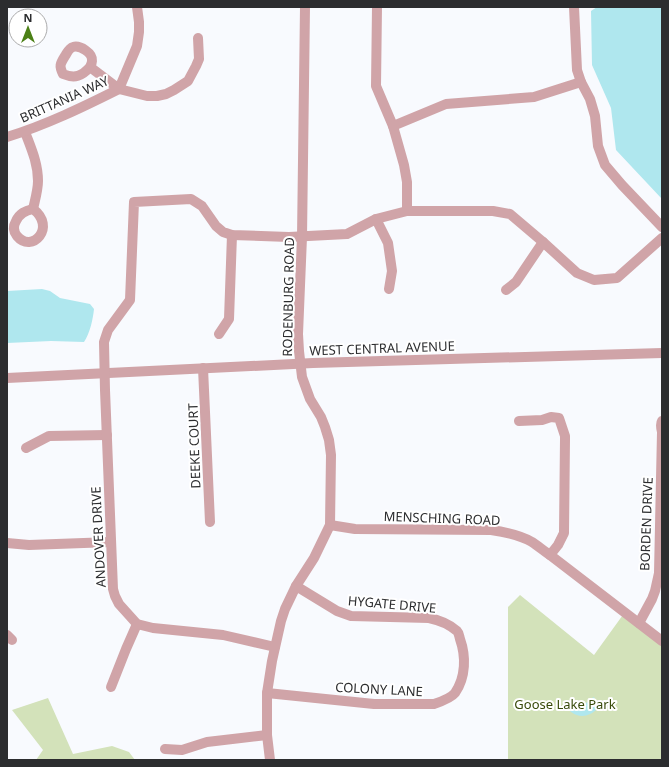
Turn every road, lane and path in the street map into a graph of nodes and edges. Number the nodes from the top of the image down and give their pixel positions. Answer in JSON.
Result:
{"nodes":[{"id":1,"x":137,"y":7,"type":"edge"},
{"id":2,"x":305,"y":7,"type":"edge"},
{"id":3,"x":377,"y":7,"type":"edge"},
{"id":4,"x":574,"y":7,"type":"edge"},
{"id":5,"x":198,"y":38,"type":"dead end"},
{"id":6,"x":90,"y":67,"type":"dead end"},
{"id":7,"x":581,"y":82,"type":"junction"},
{"id":8,"x":119,"y":89,"type":"junction"},
{"id":9,"x":393,"y":126,"type":"junction"},
{"id":10,"x":24,"y":132,"type":"junction"},
{"id":11,"x":7,"y":137,"type":"edge"},
{"id":12,"x":34,"y":209,"type":"dead end"},
{"id":13,"x":407,"y":211,"type":"junction"},
{"id":14,"x":376,"y":219,"type":"junction"},
{"id":15,"x":662,"y":227,"type":"edge"},
{"id":16,"x":232,"y":235,"type":"junction"},
{"id":17,"x":302,"y":237,"type":"junction"},
{"id":18,"x":662,"y":238,"type":"edge"},
{"id":19,"x":543,"y":242,"type":"junction"},
{"id":20,"x":389,"y":289,"type":"dead end"},
{"id":21,"x":506,"y":290,"type":"dead end"},
{"id":22,"x":219,"y":334,"type":"dead end"},
{"id":23,"x":662,"y":353,"type":"edge"},
{"id":24,"x":300,"y":364,"type":"junction"},
{"id":25,"x":203,"y":368,"type":"junction"},
{"id":26,"x":105,"y":373,"type":"junction"},
{"id":27,"x":7,"y":378,"type":"edge"},
{"id":28,"x":519,"y":421,"type":"dead end"},
{"id":29,"x":662,"y":421,"type":"edge"},
{"id":30,"x":107,"y":435,"type":"junction"},
{"id":31,"x":26,"y":448,"type":"dead end"},
{"id":32,"x":210,"y":522,"type":"dead end"},
{"id":33,"x":330,"y":525,"type":"junction"},
{"id":34,"x":661,"y":537,"type":"edge"},
{"id":35,"x":111,"y":542,"type":"junction"},
{"id":36,"x":7,"y":543,"type":"edge"},
{"id":37,"x":550,"y":555,"type":"junction"},
{"id":38,"x":296,"y":586,"type":"junction"},
{"id":39,"x":137,"y":624,"type":"junction"},
{"id":40,"x":639,"y":624,"type":"junction"},
{"id":41,"x":662,"y":641,"type":"edge"},
{"id":42,"x":275,"y":647,"type":"junction"},
{"id":43,"x":464,"y":662,"type":"joint"},
{"id":44,"x":111,"y":688,"type":"dead end"},
{"id":45,"x":267,"y":693,"type":"junction"},
{"id":46,"x":267,"y":735,"type":"junction"},
{"id":47,"x":165,"y":749,"type":"dead end"},
{"id":48,"x":270,"y":760,"type":"edge"}],
"edges":[{"from":1,"to":8,"type":"street","name":"BRITTANIA WAY"},
{"from":2,"to":17,"type":"street","name":"RODENBURG ROAD"},
{"from":3,"to":9,"type":"street"},
{"from":4,"to":7,"type":"street"},
{"from":5,"to":8,"type":"street"},
{"from":6,"to":8,"type":"street"},
{"from":7,"to":9,"type":"street"},
{"from":7,"to":15,"type":"street"},
{"from":8,"to":10,"type":"street","name":"BRITTANIA WAY"},
{"from":9,"to":13,"type":"street"},
{"from":10,"to":11,"type":"street","name":"BRITTANIA WAY"},
{"from":10,"to":12,"type":"street"},
{"from":13,"to":14,"type":"street"},
{"from":13,"to":19,"type":"street"},
{"from":14,"to":17,"type":"street"},
{"from":14,"to":20,"type":"street"},
{"from":16,"to":17,"type":"street"},
{"from":16,"to":22,"type":"street"},
{"from":16,"to":26,"type":"street","name":"ANDOVER DRIVE"},
{"from":17,"to":24,"type":"street","name":"RODENBURG ROAD"},
{"from":18,"to":19,"type":"street"},
{"from":19,"to":21,"type":"street"},
{"from":23,"to":24,"type":"street","name":"WEST CENTRAL AVENUE"},
{"from":24,"to":25,"type":"street","name":"WEST CENTRAL AVENUE"},
{"from":24,"to":33,"type":"street","name":"RODENBURG ROAD"},
{"from":25,"to":26,"type":"street","name":"WEST CENTRAL AVENUE"},
{"from":25,"to":32,"type":"street","name":"DEEKE COURT"},
{"from":26,"to":27,"type":"street","name":"WEST CENTRAL AVENUE"},
{"from":26,"to":30,"type":"street","name":"ANDOVER DRIVE"},
{"from":28,"to":37,"type":"street"},
{"from":29,"to":34,"type":"street","name":"BORDEN DRIVE"},
{"from":30,"to":31,"type":"street"},
{"from":30,"to":35,"type":"street","name":"ANDOVER DRIVE"},
{"from":33,"to":37,"type":"street","name":"MENSCHING ROAD"},
{"from":33,"to":38,"type":"street","name":"RODENBURG ROAD"},
{"from":34,"to":40,"type":"street","name":"BORDEN DRIVE"},
{"from":35,"to":36,"type":"street"},
{"from":35,"to":39,"type":"street","name":"ANDOVER DRIVE"},
{"from":37,"to":40,"type":"street","name":"MENSCHING ROAD"},
{"from":38,"to":42,"type":"street","name":"RODENBURG ROAD"},
{"from":38,"to":43,"type":"street","name":"HYGATE DRIVE"},
{"from":39,"to":42,"type":"street"},
{"from":39,"to":44,"type":"street"},
{"from":40,"to":41,"type":"street","name":"MENSCHING ROAD"},
{"from":42,"to":45,"type":"street","name":"RODENBURG ROAD"},
{"from":43,"to":45,"type":"street","name":"COLONY LANE"},
{"from":45,"to":46,"type":"street","name":"RODENBURG ROAD"},
{"from":46,"to":47,"type":"street"},
{"from":46,"to":48,"type":"street","name":"RODENBURG ROAD"}]}
